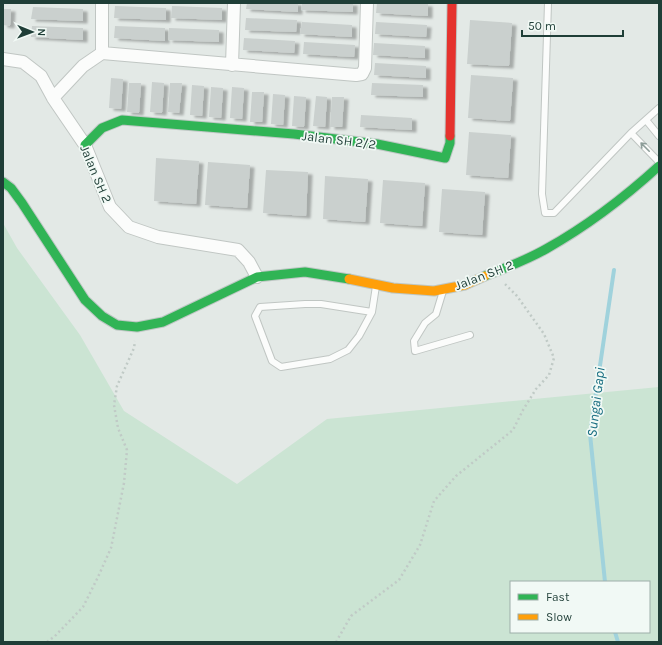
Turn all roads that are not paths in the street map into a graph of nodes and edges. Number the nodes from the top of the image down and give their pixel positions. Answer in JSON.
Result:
{"nodes":[{"id":1,"x":102,"y":3,"type":"edge"},
{"id":2,"x":234,"y":3,"type":"edge"},
{"id":3,"x":367,"y":3,"type":"edge"},
{"id":4,"x":452,"y":3,"type":"edge"},
{"id":5,"x":548,"y":3,"type":"edge"},
{"id":6,"x":102,"y":53,"type":"junction"},
{"id":7,"x":3,"y":59,"type":"edge"},
{"id":8,"x":232,"y":65,"type":"junction"},
{"id":9,"x":53,"y":98,"type":"junction"},
{"id":10,"x":659,"y":108,"type":"edge"},
{"id":11,"x":646,"y":120,"type":"junction"},
{"id":12,"x":631,"y":133,"type":"junction"},
{"id":13,"x":659,"y":136,"type":"edge"},
{"id":14,"x":85,"y":145,"type":"junction"},
{"id":15,"x":659,"y":162,"type":"edge"},
{"id":16,"x":659,"y":166,"type":"edge"},
{"id":17,"x":3,"y":182,"type":"edge"},
{"id":18,"x":257,"y":278,"type":"junction"},
{"id":19,"x":376,"y":285,"type":"junction"},
{"id":20,"x":444,"y":290,"type":"junction"},
{"id":21,"x":372,"y":312,"type":"junction"},
{"id":22,"x":470,"y":335,"type":"dead end"}],
"edges":[{"from":1,"to":6,"type":"street"},
{"from":2,"to":8,"type":"street"},
{"from":3,"to":8,"type":"street"},
{"from":4,"to":14,"type":"street","name":"Jalan SH 2/2"},
{"from":5,"to":12,"type":"lane"},
{"from":6,"to":8,"type":"street"},
{"from":6,"to":9,"type":"street"},
{"from":7,"to":9,"type":"street","name":"Jalan SH 2"},
{"from":9,"to":14,"type":"street","name":"Jalan SH 2"},
{"from":10,"to":11,"type":"lane"},
{"from":11,"to":12,"type":"lane"},
{"from":11,"to":13,"type":"lane"},
{"from":15,"to":12,"type":"lane","one_way":true},
{"from":14,"to":18,"type":"street","name":"Jalan SH 2"},
{"from":16,"to":20,"type":"street","name":"Jalan SH 2"},
{"from":17,"to":18,"type":"street","name":"Jalan SH 2"},
{"from":18,"to":19,"type":"street","name":"Jalan SH 2"},
{"from":19,"to":20,"type":"street","name":"Jalan SH 2"},
{"from":19,"to":21,"type":"lane"},
{"from":20,"to":22,"type":"lane"},
{"from":21,"to":21,"type":"lane"}]}
